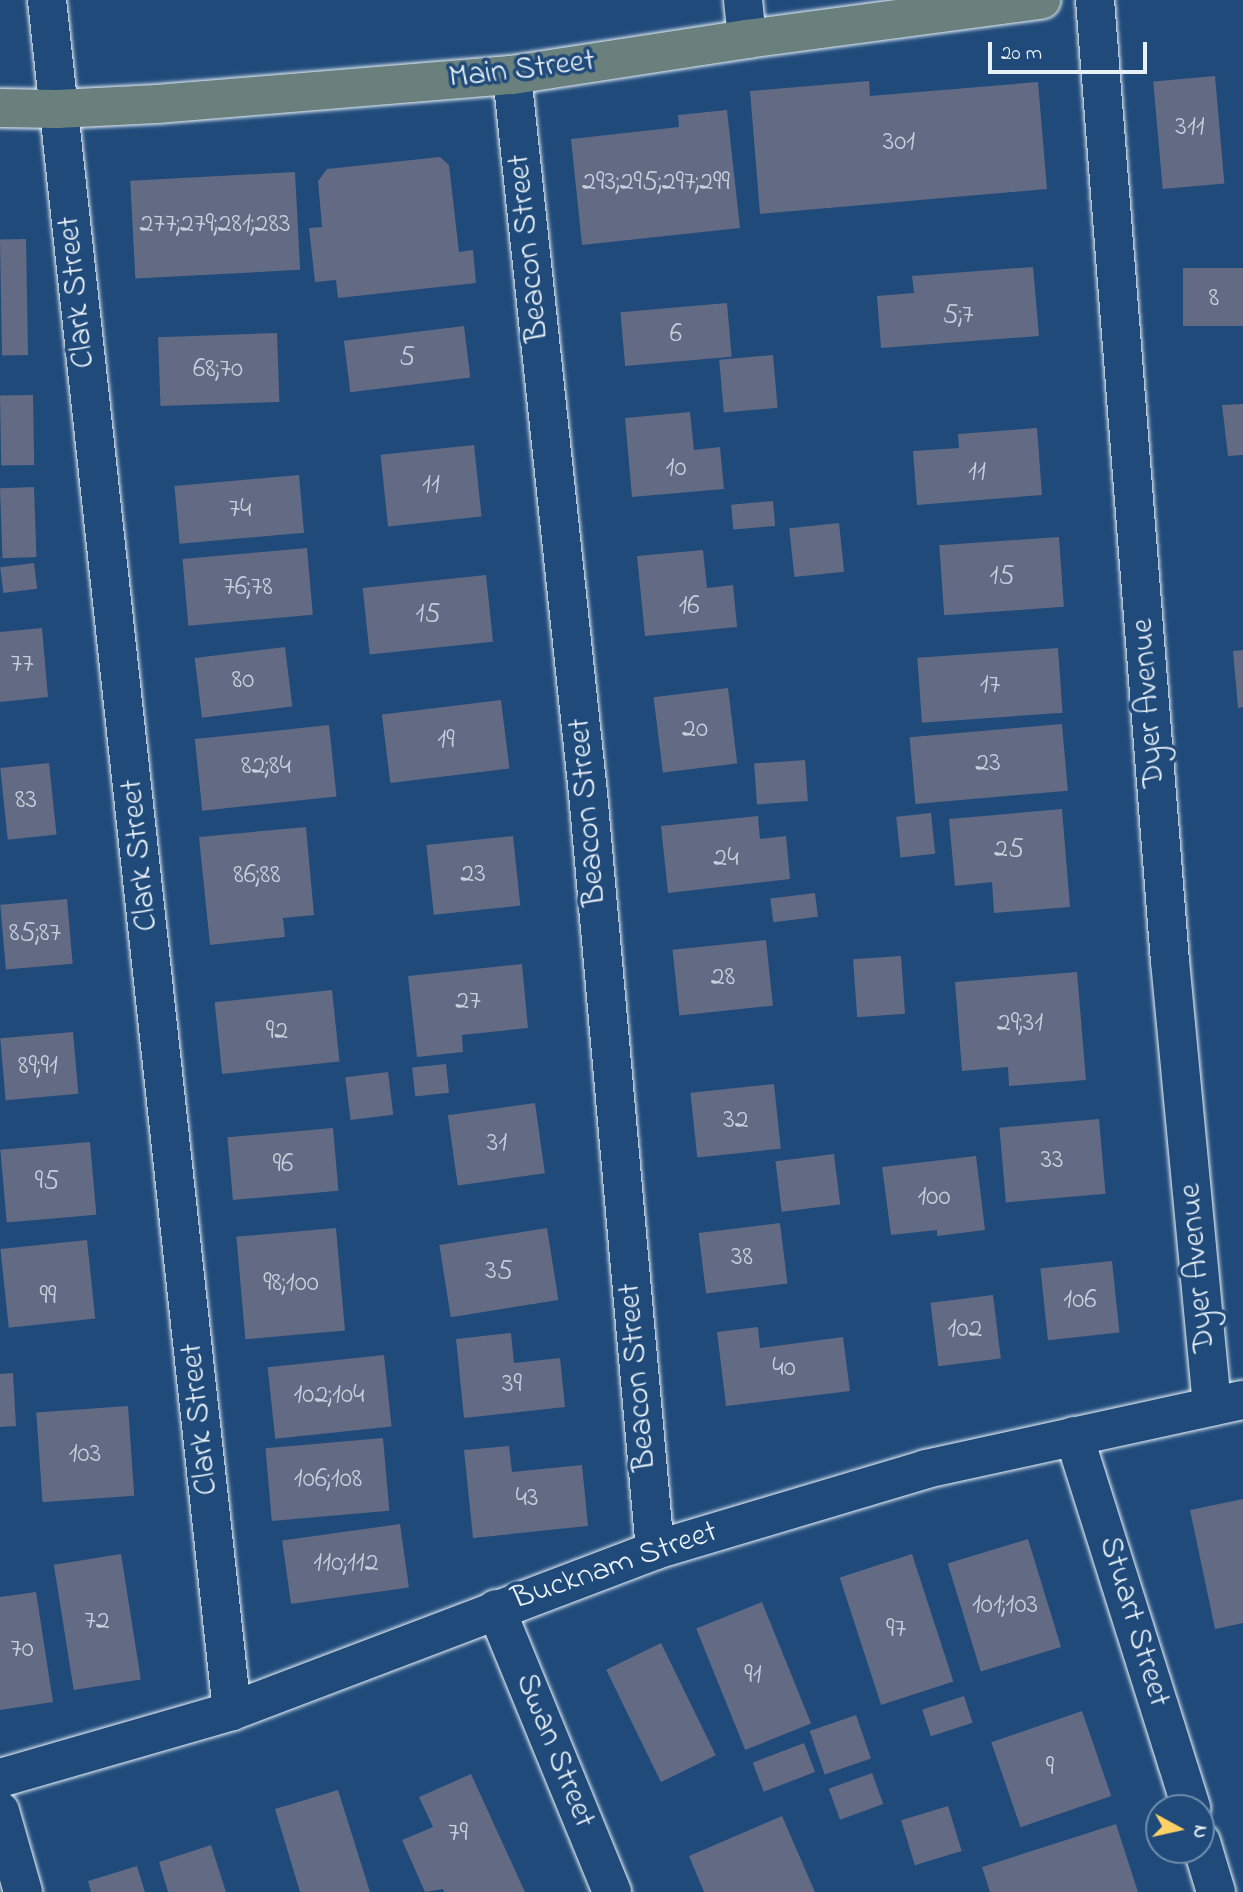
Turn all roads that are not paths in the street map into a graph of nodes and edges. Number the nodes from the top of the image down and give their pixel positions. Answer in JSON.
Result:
{"nodes":[{"id":1,"x":47,"y":0,"type":"edge"},
{"id":2,"x":743,"y":0,"type":"edge"},
{"id":3,"x":1041,"y":0,"type":"edge"},
{"id":4,"x":1095,"y":0,"type":"edge"},
{"id":5,"x":747,"y":39,"type":"junction"},
{"id":6,"x":512,"y":75,"type":"junction"},
{"id":7,"x":0,"y":108,"type":"edge"},
{"id":8,"x":57,"y":109,"type":"junction"},
{"id":9,"x":1228,"y":1403,"type":"edge"},
{"id":10,"x":1074,"y":1436,"type":"junction"},
{"id":11,"x":655,"y":1549,"type":"junction"},
{"id":12,"x":496,"y":1609,"type":"junction"},
{"id":13,"x":232,"y":1711,"type":"junction"},
{"id":14,"x":0,"y":1778,"type":"edge"},
{"id":15,"x":1187,"y":1794,"type":"edge"},
{"id":16,"x":0,"y":1811,"type":"edge"},
{"id":17,"x":1208,"y":1864,"type":"edge"},
{"id":18,"x":23,"y":1892,"type":"edge"},
{"id":19,"x":612,"y":1892,"type":"edge"},
{"id":20,"x":1216,"y":1892,"type":"edge"}],
"edges":[{"from":1,"to":8,"type":"street","name":"Clark Street"},
{"from":2,"to":5,"type":"street"},
{"from":3,"to":5,"type":"main road","name":"Main Street"},
{"from":4,"to":9,"type":"street","name":"Dyer Avenue"},
{"from":5,"to":6,"type":"main road","name":"Main Street"},
{"from":6,"to":8,"type":"main road","name":"Main Street"},
{"from":6,"to":11,"type":"street","name":"Beacon Street"},
{"from":7,"to":8,"type":"main road","name":"Main Street"},
{"from":8,"to":13,"type":"street","name":"Clark Street"},
{"from":9,"to":10,"type":"street","name":"Bucknam Street"},
{"from":10,"to":11,"type":"street","name":"Bucknam Street"},
{"from":10,"to":15,"type":"street","name":"Stuart Street"},
{"from":11,"to":12,"type":"street","name":"Bucknam Street"},
{"from":12,"to":13,"type":"street","name":"Bucknam Street"},
{"from":12,"to":19,"type":"street","name":"Swan Street"},
{"from":13,"to":14,"type":"street","name":"Bucknam Street"},
{"from":16,"to":18,"type":"street"},
{"from":17,"to":20,"type":"street"}]}
